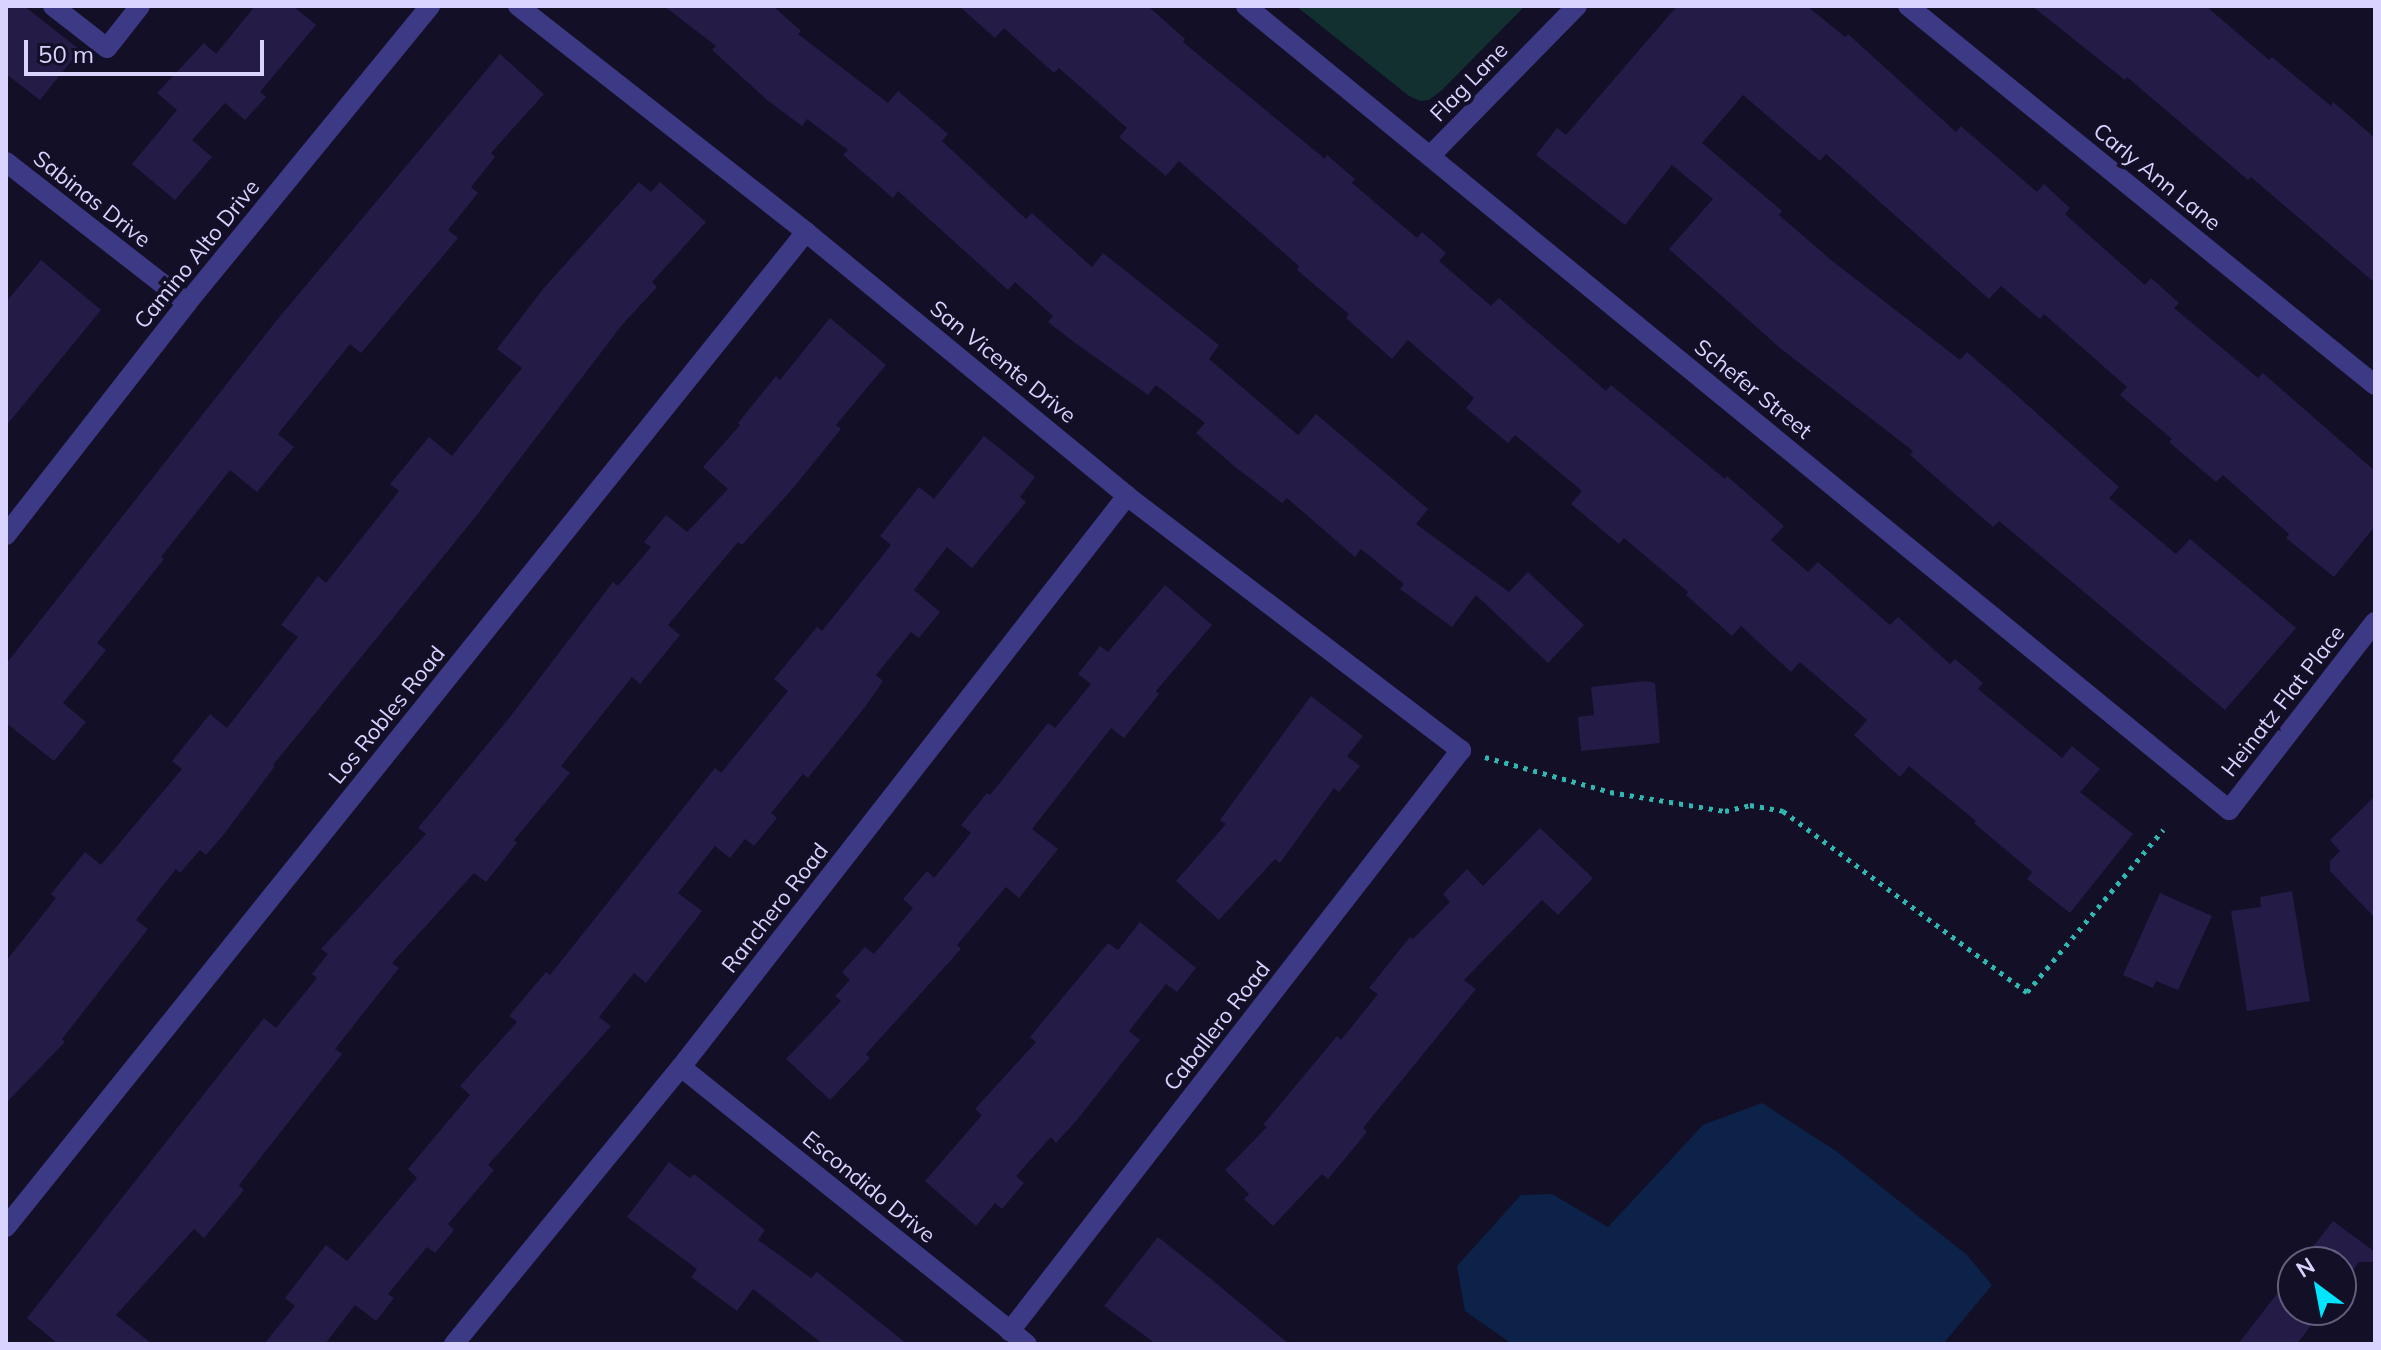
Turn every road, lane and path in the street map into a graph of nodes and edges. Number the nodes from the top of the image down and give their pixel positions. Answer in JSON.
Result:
{"nodes":[{"id":1,"x":53,"y":6,"type":"edge"},
{"id":2,"x":140,"y":6,"type":"edge"},
{"id":3,"x":430,"y":6,"type":"edge"},
{"id":4,"x":518,"y":6,"type":"edge"},
{"id":5,"x":1246,"y":6,"type":"edge"},
{"id":6,"x":1577,"y":6,"type":"edge"},
{"id":7,"x":1908,"y":6,"type":"edge"},
{"id":8,"x":1430,"y":156,"type":"junction"},
{"id":9,"x":6,"y":162,"type":"edge"},
{"id":10,"x":806,"y":232,"type":"junction"},
{"id":11,"x":187,"y":303,"type":"junction"},
{"id":12,"x":2375,"y":385,"type":"edge"},
{"id":13,"x":1127,"y":496,"type":"junction"},
{"id":14,"x":6,"y":535,"type":"edge"},
{"id":15,"x":2375,"y":622,"type":"edge"},
{"id":16,"x":1461,"y":750,"type":"junction"},
{"id":17,"x":2229,"y":810,"type":"joint"},
{"id":18,"x":2163,"y":830,"type":"dead end"},
{"id":19,"x":681,"y":1067,"type":"junction"},
{"id":20,"x":6,"y":1227,"type":"edge"},
{"id":21,"x":1010,"y":1331,"type":"junction"},
{"id":22,"x":454,"y":1344,"type":"edge"},
{"id":23,"x":1027,"y":1344,"type":"edge"}],
"edges":[{"from":1,"to":2,"type":"street"},
{"from":3,"to":11,"type":"street","name":"Camino Alto Drive"},
{"from":4,"to":10,"type":"street","name":"San Vicente Drive"},
{"from":5,"to":8,"type":"street","name":"Schefer Street"},
{"from":6,"to":8,"type":"street","name":"Flag Lane"},
{"from":7,"to":12,"type":"street","name":"Carly Ann Lane"},
{"from":8,"to":17,"type":"street","name":"Schefer Street"},
{"from":9,"to":11,"type":"street","name":"Sabinas Drive"},
{"from":10,"to":13,"type":"street","name":"San Vicente Drive"},
{"from":10,"to":20,"type":"street","name":"Los Robles Road"},
{"from":11,"to":14,"type":"street","name":"Camino Alto Drive"},
{"from":13,"to":16,"type":"street","name":"San Vicente Drive"},
{"from":13,"to":19,"type":"street","name":"Ranchero Road"},
{"from":15,"to":17,"type":"street","name":"Heinatz Flat Place"},
{"from":16,"to":18,"type":"path"},
{"from":16,"to":21,"type":"street","name":"Caballero Road"},
{"from":19,"to":21,"type":"street","name":"Escondido Drive"},
{"from":19,"to":22,"type":"street","name":"Ranchero Road"},
{"from":21,"to":23,"type":"street","name":"Escondido Drive"}]}
